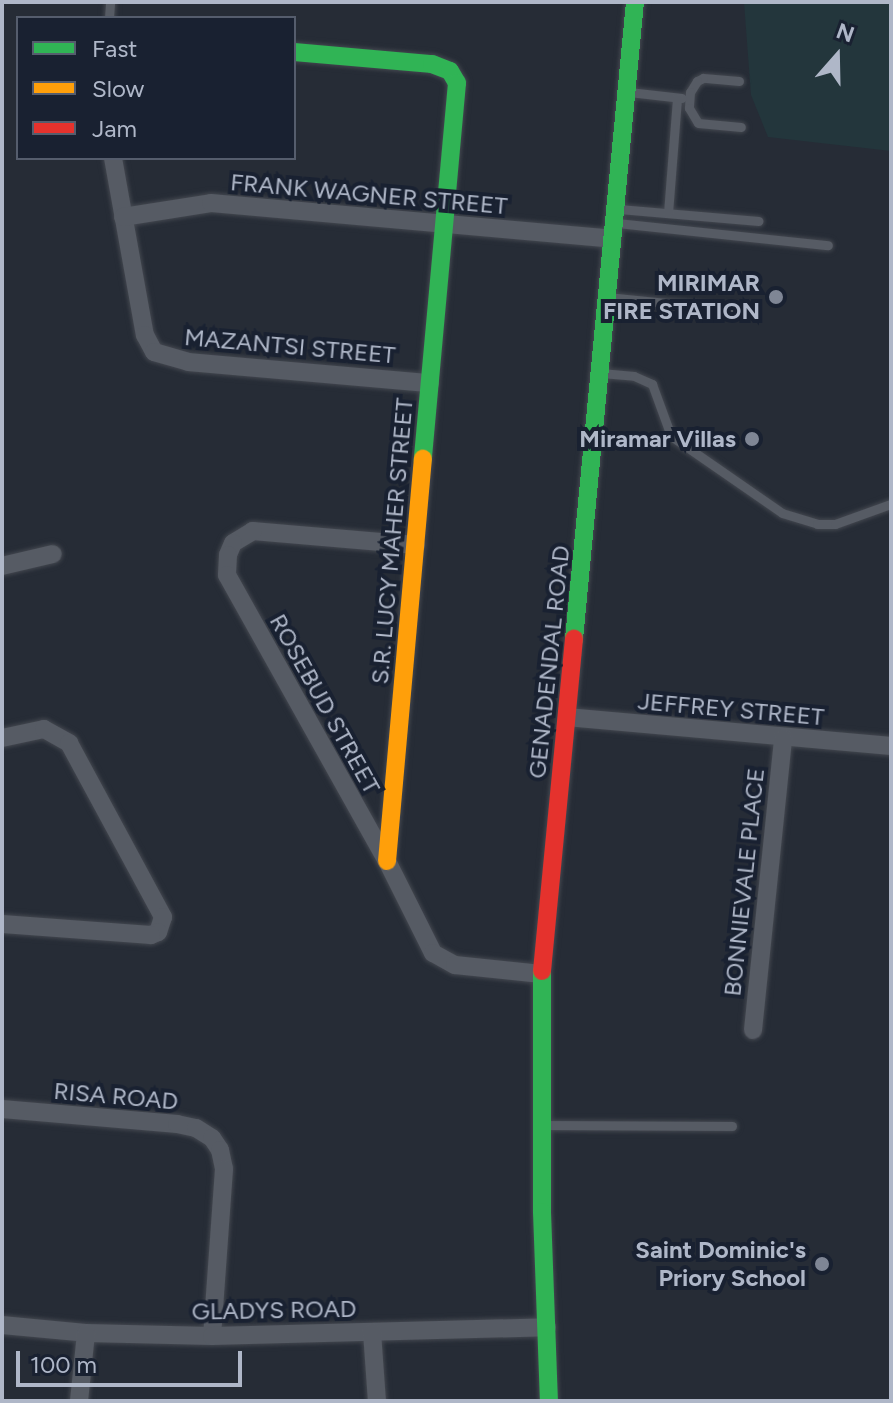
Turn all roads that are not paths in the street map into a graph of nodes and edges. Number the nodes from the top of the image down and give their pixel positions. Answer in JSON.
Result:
{"nodes":[{"id":1,"x":635,"y":2,"type":"edge"},
{"id":2,"x":296,"y":52,"type":"edge"},
{"id":3,"x":739,"y":81,"type":"dead end"},
{"id":4,"x":626,"y":92,"type":"junction"},
{"id":5,"x":677,"y":98,"type":"junction"},
{"id":6,"x":689,"y":99,"type":"junction"},
{"id":7,"x":741,"y":127,"type":"dead end"},
{"id":8,"x":113,"y":160,"type":"edge"},
{"id":9,"x":668,"y":213,"type":"junction"},
{"id":10,"x":123,"y":217,"type":"junction"},
{"id":11,"x":758,"y":221,"type":"dead end"},
{"id":12,"x":614,"y":223,"type":"junction"},
{"id":13,"x":444,"y":226,"type":"junction"},
{"id":14,"x":828,"y":245,"type":"dead end"},
{"id":15,"x":607,"y":297,"type":"junction"},
{"id":16,"x":738,"y":310,"type":"dead end"},
{"id":17,"x":601,"y":373,"type":"junction"},
{"id":18,"x":430,"y":383,"type":"junction"},
{"id":19,"x":891,"y":504,"type":"edge"},
{"id":20,"x":416,"y":545,"type":"junction"},
{"id":21,"x":53,"y":554,"type":"dead end"},
{"id":22,"x":2,"y":566,"type":"edge"},
{"id":23,"x":567,"y":717,"type":"junction"},
{"id":24,"x":2,"y":738,"type":"edge"},
{"id":25,"x":783,"y":739,"type":"junction"},
{"id":26,"x":891,"y":746,"type":"edge"},
{"id":27,"x":387,"y":861,"type":"junction"},
{"id":28,"x":2,"y":924,"type":"edge"},
{"id":29,"x":542,"y":974,"type":"junction"},
{"id":30,"x":753,"y":1030,"type":"dead end"},
{"id":31,"x":2,"y":1109,"type":"edge"},
{"id":32,"x":541,"y":1125,"type":"junction"},
{"id":33,"x":732,"y":1126,"type":"dead end"},
{"id":34,"x":2,"y":1325,"type":"edge"},
{"id":35,"x":547,"y":1327,"type":"junction"},
{"id":36,"x":372,"y":1332,"type":"junction"},
{"id":37,"x":86,"y":1333,"type":"junction"},
{"id":38,"x":212,"y":1336,"type":"junction"},
{"id":39,"x":79,"y":1401,"type":"edge"},
{"id":40,"x":377,"y":1401,"type":"edge"},
{"id":41,"x":549,"y":1401,"type":"edge"}],
"edges":[{"from":1,"to":4,"type":"street","name":"GENADENDAL ROAD"},
{"from":2,"to":13,"type":"street"},
{"from":3,"to":6,"type":"lane"},
{"from":4,"to":5,"type":"lane"},
{"from":4,"to":12,"type":"street","name":"GENADENDAL ROAD"},
{"from":5,"to":6,"type":"lane"},
{"from":5,"to":9,"type":"lane"},
{"from":6,"to":7,"type":"lane"},
{"from":8,"to":10,"type":"street","name":"MAZANTSI STREET"},
{"from":9,"to":11,"type":"lane"},
{"from":9,"to":12,"type":"lane"},
{"from":10,"to":13,"type":"street","name":"FRANK WAGNER STREET"},
{"from":10,"to":18,"type":"street","name":"MAZANTSI STREET"},
{"from":12,"to":13,"type":"street","name":"FRANK WAGNER STREET"},
{"from":12,"to":14,"type":"lane"},
{"from":12,"to":15,"type":"street","name":"GENADENDAL ROAD"},
{"from":13,"to":18,"type":"street","name":"S.R. LUCY MAHER STREET"},
{"from":15,"to":16,"type":"lane"},
{"from":15,"to":17,"type":"street","name":"GENADENDAL ROAD"},
{"from":17,"to":19,"type":"lane"},
{"from":17,"to":23,"type":"street","name":"GENADENDAL ROAD"},
{"from":18,"to":20,"type":"street","name":"S.R. LUCY MAHER STREET"},
{"from":20,"to":27,"type":"street","name":"S.R. LUCY MAHER STREET"},
{"from":20,"to":27,"type":"street","name":"ROSEBUD STREET"},
{"from":21,"to":22,"type":"street"},
{"from":23,"to":25,"type":"street","name":"JEFFREY STREET"},
{"from":23,"to":29,"type":"street","name":"GENADENDAL ROAD"},
{"from":24,"to":28,"type":"street"},
{"from":25,"to":26,"type":"street","name":"JEFFREY STREET"},
{"from":25,"to":30,"type":"street","name":"BONNIEVALE PLACE"},
{"from":27,"to":29,"type":"street","name":"ROSEBUD STREET"},
{"from":29,"to":32,"type":"street","name":"GENADENDAL ROAD"},
{"from":31,"to":38,"type":"street","name":"RISA ROAD"},
{"from":32,"to":33,"type":"lane"},
{"from":32,"to":35,"type":"street","name":"GENADENDAL ROAD"},
{"from":34,"to":37,"type":"street","name":"GLADYS ROAD"},
{"from":35,"to":36,"type":"street","name":"GLADYS ROAD"},
{"from":35,"to":41,"type":"street","name":"GENADENDAL ROAD"},
{"from":36,"to":38,"type":"street","name":"GLADYS ROAD"},
{"from":36,"to":40,"type":"street"},
{"from":37,"to":38,"type":"street","name":"GLADYS ROAD"},
{"from":37,"to":39,"type":"street"}]}
